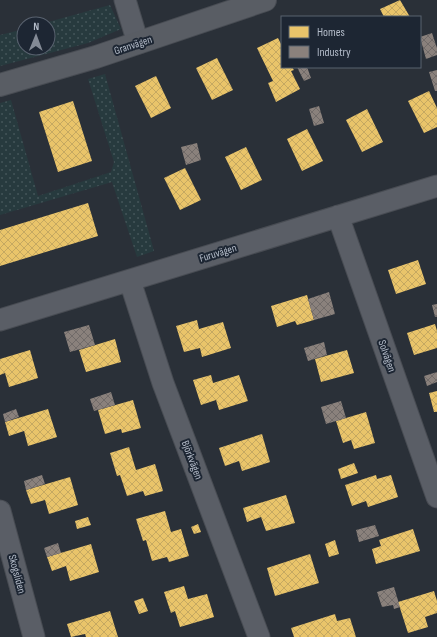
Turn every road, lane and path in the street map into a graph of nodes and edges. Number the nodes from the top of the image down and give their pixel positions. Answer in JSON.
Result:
{"nodes":[{"id":1,"x":125,"y":0,"type":"edge"},
{"id":2,"x":265,"y":0,"type":"edge"},
{"id":3,"x":138,"y":43,"type":"junction"},
{"id":4,"x":0,"y":86,"type":"edge"},
{"id":5,"x":437,"y":186,"type":"edge"},
{"id":6,"x":338,"y":216,"type":"junction"},
{"id":7,"x":130,"y":281,"type":"junction"},
{"id":8,"x":0,"y":320,"type":"edge"},
{"id":9,"x":437,"y":497,"type":"edge"},
{"id":10,"x":0,"y":511,"type":"edge"},
{"id":11,"x":34,"y":637,"type":"edge"},
{"id":12,"x":258,"y":637,"type":"edge"}],
"edges":[{"from":1,"to":3,"type":"street"},
{"from":2,"to":3,"type":"street","name":"Granvägen"},
{"from":3,"to":4,"type":"street","name":"Granvägen"},
{"from":5,"to":6,"type":"street","name":"Furuvägen"},
{"from":6,"to":7,"type":"street","name":"Furuvägen"},
{"from":6,"to":9,"type":"street","name":"Solvägen"},
{"from":7,"to":8,"type":"street","name":"Furuvägen"},
{"from":7,"to":12,"type":"street","name":"Björkvägen"},
{"from":10,"to":11,"type":"street","name":"Skogsliden"}]}
